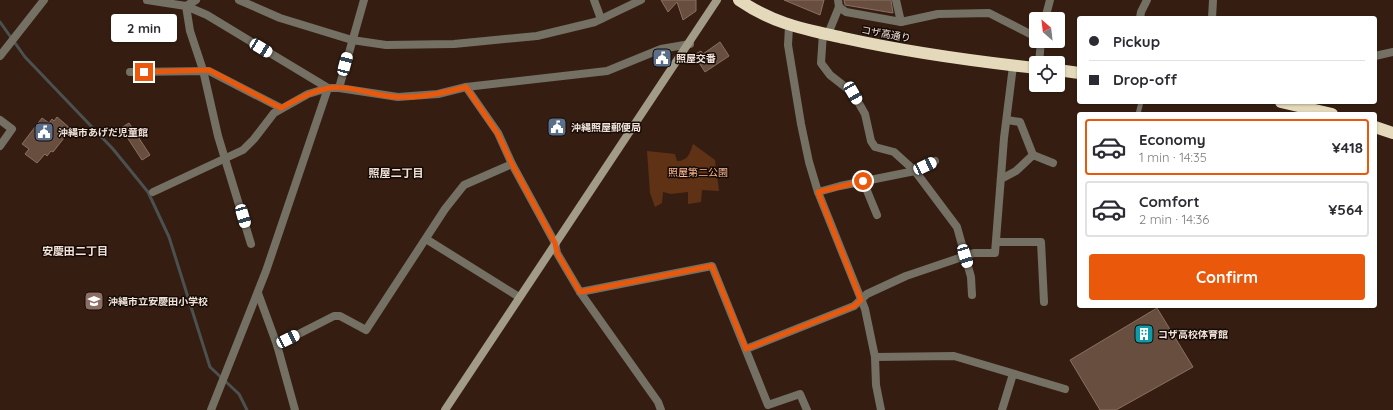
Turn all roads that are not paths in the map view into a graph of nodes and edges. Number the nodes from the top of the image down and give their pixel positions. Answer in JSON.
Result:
{"nodes":[{"id":1,"x":44,"y":0,"type":"edge"},
{"id":2,"x":148,"y":0,"type":"edge"},
{"id":3,"x":196,"y":0,"type":"edge"},
{"id":4,"x":239,"y":0,"type":"edge"},
{"id":5,"x":364,"y":0,"type":"edge"},
{"id":6,"x":594,"y":0,"type":"edge"},
{"id":7,"x":641,"y":0,"type":"edge"},
{"id":8,"x":717,"y":0,"type":"edge"},
{"id":9,"x":739,"y":0,"type":"edge"},
{"id":10,"x":896,"y":0,"type":"edge"},
{"id":11,"x":1050,"y":0,"type":"edge"},
{"id":12,"x":1147,"y":0,"type":"edge"},
{"id":13,"x":1212,"y":1,"type":"edge"},
{"id":14,"x":839,"y":3,"type":"edge"},
{"id":15,"x":186,"y":6,"type":"junction"},
{"id":16,"x":1047,"y":12,"type":"edge"},
{"id":17,"x":1140,"y":16,"type":"edge"},
{"id":18,"x":1212,"y":16,"type":"edge"},
{"id":19,"x":601,"y":19,"type":"junction"},
{"id":20,"x":901,"y":22,"type":"junction"},
{"id":21,"x":789,"y":26,"type":"junction"},
{"id":22,"x":1029,"y":33,"type":"edge"},
{"id":23,"x":826,"y":34,"type":"junction"},
{"id":24,"x":352,"y":40,"type":"junction"},
{"id":25,"x":690,"y":44,"type":"junction"},
{"id":26,"x":1393,"y":52,"type":"edge"},
{"id":27,"x":0,"y":56,"type":"edge"},
{"id":28,"x":1377,"y":56,"type":"edge"},
{"id":29,"x":1013,"y":66,"type":"junction"},
{"id":30,"x":1029,"y":67,"type":"edge"},
{"id":31,"x":203,"y":70,"type":"junction"},
{"id":32,"x":1065,"y":71,"type":"edge"},
{"id":33,"x":130,"y":72,"type":"dead end"},
{"id":34,"x":1077,"y":73,"type":"edge"},
{"id":35,"x":466,"y":87,"type":"junction"},
{"id":36,"x":328,"y":88,"type":"junction"},
{"id":37,"x":339,"y":88,"type":"junction"},
{"id":38,"x":1301,"y":104,"type":"edge"},
{"id":39,"x":1311,"y":105,"type":"edge"},
{"id":40,"x":281,"y":108,"type":"junction"},
{"id":41,"x":1327,"y":112,"type":"edge"},
{"id":42,"x":0,"y":120,"type":"edge"},
{"id":43,"x":1007,"y":120,"type":"junction"},
{"id":44,"x":1377,"y":128,"type":"edge"},
{"id":45,"x":1393,"y":133,"type":"edge"},
{"id":46,"x":0,"y":146,"type":"edge"},
{"id":47,"x":1033,"y":154,"type":"junction"},
{"id":48,"x":226,"y":158,"type":"junction"},
{"id":49,"x":935,"y":161,"type":"dead end"},
{"id":50,"x":1053,"y":163,"type":"dead end"},
{"id":51,"x":512,"y":164,"type":"junction"},
{"id":52,"x":915,"y":171,"type":"junction"},
{"id":53,"x":1001,"y":179,"type":"junction"},
{"id":54,"x":863,"y":181,"type":"junction"},
{"id":55,"x":153,"y":192,"type":"dead end"},
{"id":56,"x":818,"y":192,"type":"junction"},
{"id":57,"x":877,"y":215,"type":"dead end"},
{"id":58,"x":426,"y":239,"type":"junction"},
{"id":59,"x":996,"y":242,"type":"junction"},
{"id":60,"x":555,"y":243,"type":"junction"},
{"id":61,"x":251,"y":244,"type":"dead end"},
{"id":62,"x":965,"y":256,"type":"junction"},
{"id":63,"x":580,"y":292,"type":"junction"},
{"id":64,"x":258,"y":293,"type":"junction"},
{"id":65,"x":972,"y":296,"type":"dead end"},
{"id":66,"x":519,"y":297,"type":"junction"},
{"id":67,"x":861,"y":300,"type":"junction"},
{"id":68,"x":1044,"y":302,"type":"dead end"},
{"id":69,"x":277,"y":344,"type":"junction"},
{"id":70,"x":746,"y":349,"type":"junction"},
{"id":71,"x":875,"y":357,"type":"junction"},
{"id":72,"x":1013,"y":374,"type":"junction"},
{"id":73,"x":1065,"y":388,"type":"dead end"},
{"id":74,"x":211,"y":410,"type":"edge"},
{"id":75,"x":296,"y":410,"type":"edge"},
{"id":76,"x":445,"y":410,"type":"edge"},
{"id":77,"x":661,"y":410,"type":"edge"},
{"id":78,"x":806,"y":410,"type":"edge"},
{"id":79,"x":881,"y":410,"type":"edge"},
{"id":80,"x":1002,"y":410,"type":"edge"}],
"edges":[{"from":1,"to":27,"type":"street"},
{"from":2,"to":15,"type":"street"},
{"from":3,"to":15,"type":"street"},
{"from":4,"to":24,"type":"street"},
{"from":5,"to":24,"type":"street"},
{"from":6,"to":19,"type":"street"},
{"from":7,"to":19,"type":"street"},
{"from":8,"to":25,"type":"street"},
{"from":9,"to":21,"type":"highway","name":"コザ高通り"},
{"from":10,"to":20,"type":"street"},
{"from":11,"to":16,"type":"street"},
{"from":12,"to":17,"type":"street"},
{"from":13,"to":18,"type":"street"},
{"from":14,"to":20,"type":"street"},
{"from":14,"to":23,"type":"street"},
{"from":15,"to":31,"type":"street"},
{"from":15,"to":36,"type":"street"},
{"from":19,"to":24,"type":"street"},
{"from":20,"to":22,"type":"street"},
{"from":21,"to":23,"type":"highway","name":"コザ高通り"},
{"from":21,"to":56,"type":"street"},
{"from":23,"to":29,"type":"highway","name":"コザ高通り"},
{"from":23,"to":52,"type":"street"},
{"from":24,"to":37,"type":"street"},
{"from":25,"to":35,"type":"street"},
{"from":25,"to":60,"type":"street"},
{"from":26,"to":28,"type":"street"},
{"from":29,"to":30,"type":"highway","name":"コザ高通り"},
{"from":29,"to":43,"type":"street"},
{"from":31,"to":33,"type":"street"},
{"from":31,"to":40,"type":"street"},
{"from":31,"to":48,"type":"street"},
{"from":32,"to":34,"type":"highway"},
{"from":35,"to":37,"type":"street"},
{"from":35,"to":51,"type":"street"},
{"from":36,"to":37,"type":"street"},
{"from":36,"to":40,"type":"street"},
{"from":36,"to":64,"type":"street"},
{"from":38,"to":39,"type":"highway"},
{"from":39,"to":41,"type":"highway"},
{"from":40,"to":48,"type":"street"},
{"from":42,"to":46,"type":"street"},
{"from":43,"to":47,"type":"street"},
{"from":43,"to":53,"type":"street"},
{"from":44,"to":45,"type":"highway"},
{"from":47,"to":50,"type":"street"},
{"from":47,"to":53,"type":"street"},
{"from":48,"to":55,"type":"street"},
{"from":48,"to":61,"type":"street"},
{"from":49,"to":52,"type":"street"},
{"from":51,"to":58,"type":"street"},
{"from":51,"to":60,"type":"street"},
{"from":52,"to":54,"type":"street"},
{"from":52,"to":62,"type":"street"},
{"from":53,"to":59,"type":"street"},
{"from":54,"to":56,"type":"street"},
{"from":54,"to":57,"type":"street"},
{"from":56,"to":67,"type":"street"},
{"from":58,"to":66,"type":"street"},
{"from":58,"to":69,"type":"street"},
{"from":59,"to":62,"type":"street"},
{"from":59,"to":68,"type":"street"},
{"from":60,"to":63,"type":"street"},
{"from":60,"to":66,"type":"street"},
{"from":62,"to":65,"type":"street"},
{"from":62,"to":67,"type":"street"},
{"from":63,"to":70,"type":"street"},
{"from":63,"to":77,"type":"street"},
{"from":64,"to":69,"type":"street"},
{"from":64,"to":74,"type":"street"},
{"from":66,"to":76,"type":"street"},
{"from":67,"to":70,"type":"street"},
{"from":67,"to":71,"type":"street"},
{"from":69,"to":75,"type":"street"},
{"from":70,"to":78,"type":"street"},
{"from":71,"to":72,"type":"street"},
{"from":71,"to":79,"type":"street"},
{"from":72,"to":73,"type":"street"},
{"from":72,"to":80,"type":"street"}]}
